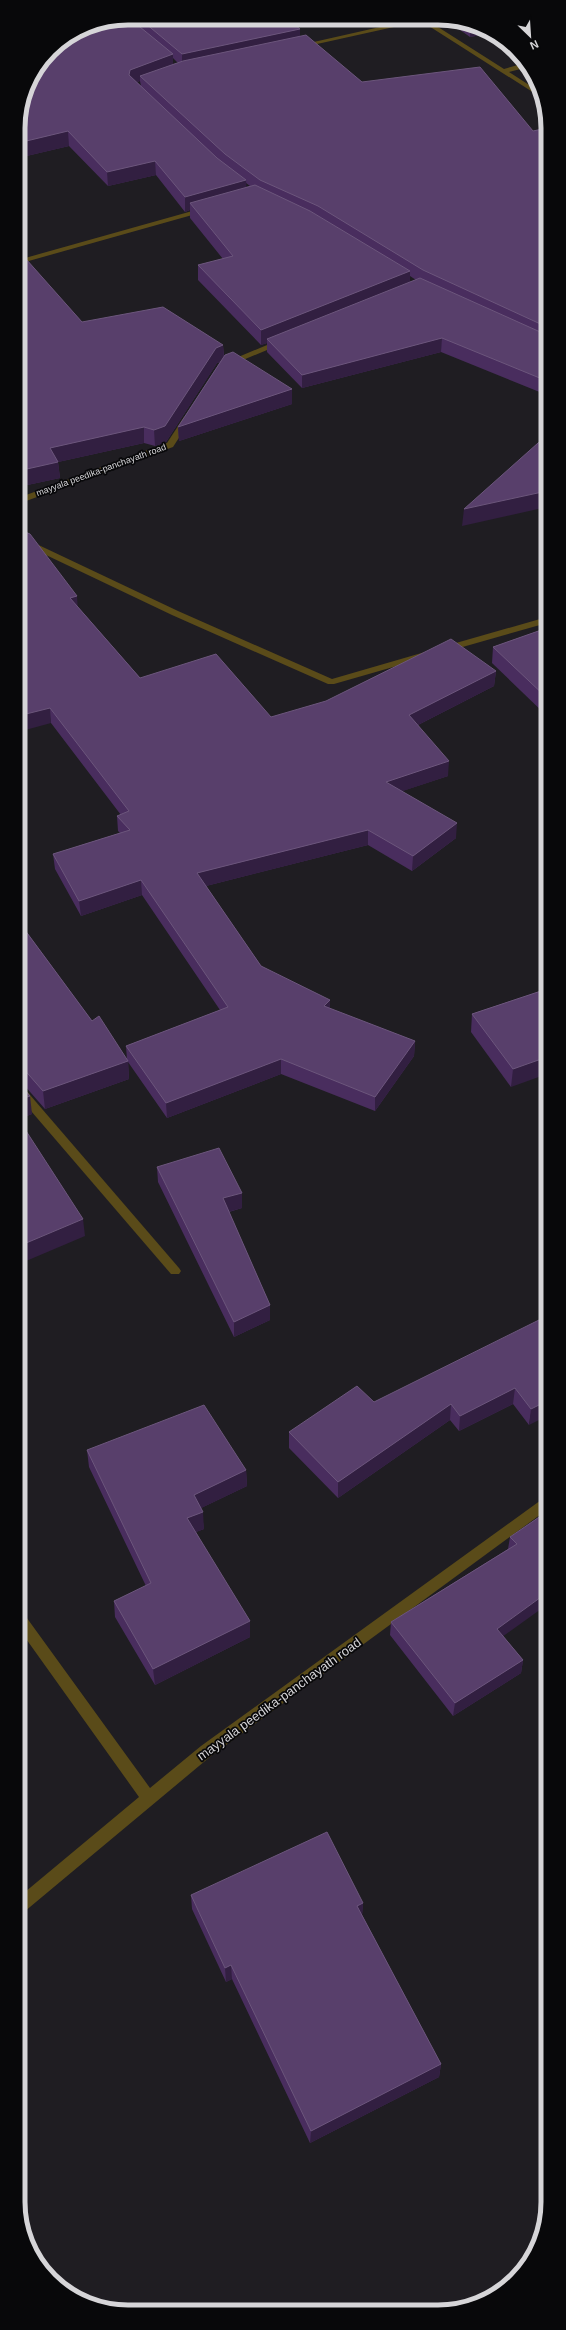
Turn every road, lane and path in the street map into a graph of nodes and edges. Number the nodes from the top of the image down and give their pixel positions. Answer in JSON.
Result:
{"nodes":[{"id":1,"x":396,"y":25,"type":"edge"},
{"id":2,"x":431,"y":25,"type":"edge"},
{"id":3,"x":291,"y":48,"type":"edge"},
{"id":4,"x":520,"y":67,"type":"edge"},
{"id":5,"x":505,"y":71,"type":"junction"},
{"id":6,"x":534,"y":90,"type":"edge"},
{"id":7,"x":218,"y":206,"type":"edge"},
{"id":8,"x":25,"y":260,"type":"edge"},
{"id":9,"x":287,"y":340,"type":"edge"},
{"id":10,"x":221,"y":366,"type":"edge"},
{"id":11,"x":191,"y":412,"type":"edge"},
{"id":12,"x":25,"y":498,"type":"edge"},
{"id":13,"x":25,"y":540,"type":"edge"},
{"id":14,"x":541,"y":622,"type":"edge"},
{"id":15,"x":25,"y":1096,"type":"edge"},
{"id":16,"x":175,"y":1271,"type":"dead end"},
{"id":17,"x":541,"y":1507,"type":"edge"},
{"id":18,"x":25,"y":1626,"type":"edge"},
{"id":19,"x":149,"y":1799,"type":"junction"},
{"id":20,"x":25,"y":1902,"type":"edge"}],
"edges":[{"from":1,"to":3,"type":"street"},
{"from":2,"to":5,"type":"street"},
{"from":4,"to":5,"type":"street"},
{"from":5,"to":6,"type":"street"},
{"from":7,"to":8,"type":"street"},
{"from":9,"to":10,"type":"street"},
{"from":11,"to":12,"type":"street","name":"mayyala peedika-panchayath road"},
{"from":13,"to":14,"type":"street"},
{"from":15,"to":16,"type":"street"},
{"from":17,"to":19,"type":"street","name":"mayyala peedika-panchayath road"},
{"from":18,"to":19,"type":"street"},
{"from":19,"to":20,"type":"street","name":"mayyala peedika-panchayath road"}]}
